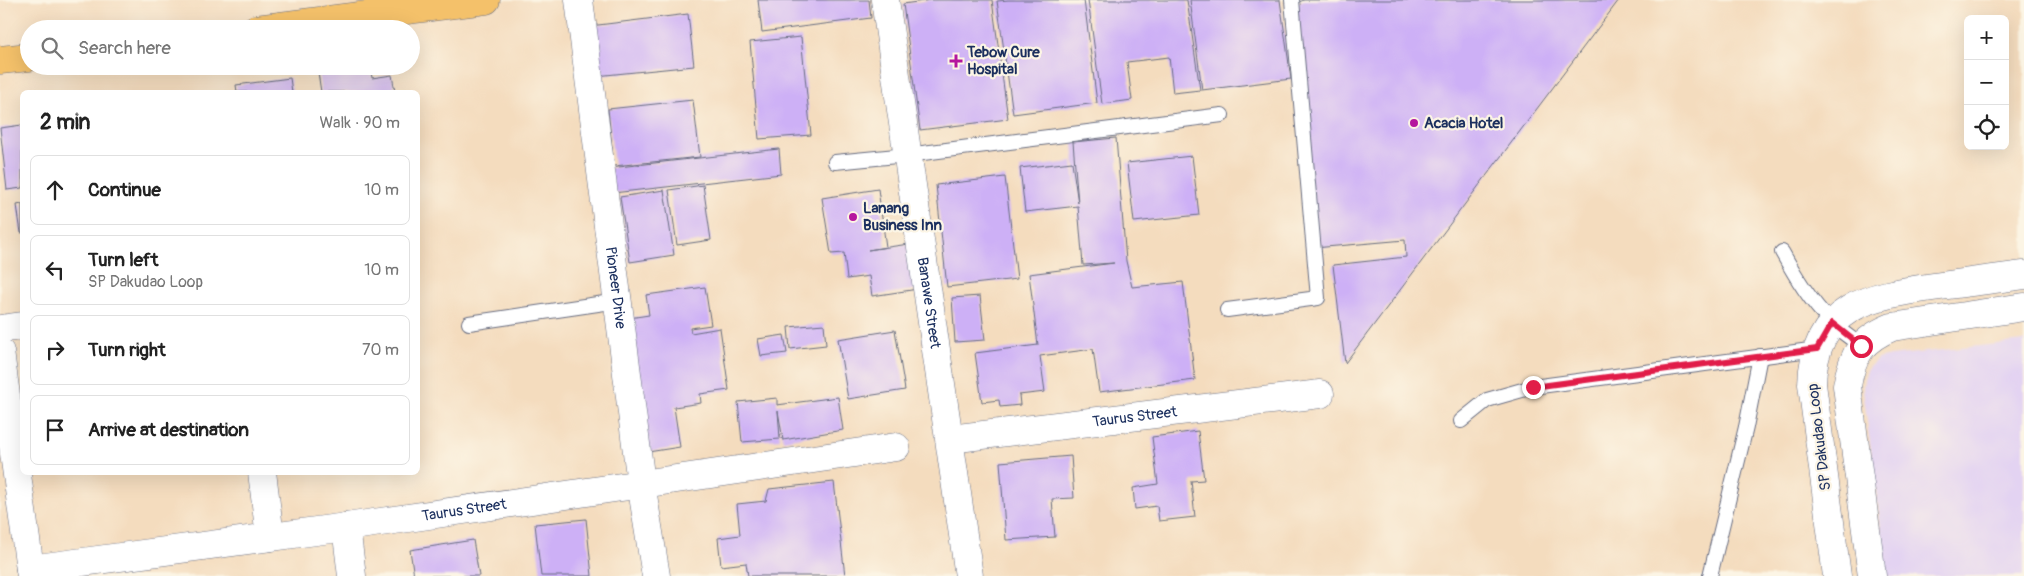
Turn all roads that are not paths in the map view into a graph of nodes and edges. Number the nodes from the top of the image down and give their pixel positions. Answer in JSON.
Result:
{"nodes":[{"id":1,"x":486,"y":0,"type":"edge"},
{"id":2,"x":579,"y":0,"type":"edge"},
{"id":3,"x":885,"y":0,"type":"edge"},
{"id":4,"x":1292,"y":0,"type":"edge"},
{"id":5,"x":431,"y":4,"type":"edge"},
{"id":6,"x":319,"y":20,"type":"edge"},
{"id":7,"x":20,"y":58,"type":"edge"},
{"id":8,"x":0,"y":60,"type":"edge"},
{"id":9,"x":1222,"y":115,"type":"dead end"},
{"id":10,"x":907,"y":155,"type":"junction"},
{"id":11,"x":835,"y":162,"type":"dead end"},
{"id":12,"x":1782,"y":252,"type":"dead end"},
{"id":13,"x":2024,"y":275,"type":"edge"},
{"id":14,"x":618,"y":301,"type":"junction"},
{"id":15,"x":2024,"y":307,"type":"edge"},
{"id":16,"x":1227,"y":310,"type":"dead end"},
{"id":17,"x":469,"y":323,"type":"dead end"},
{"id":18,"x":1832,"y":323,"type":"junction"},
{"id":19,"x":20,"y":326,"type":"edge"},
{"id":20,"x":0,"y":329,"type":"edge"},
{"id":21,"x":1861,"y":346,"type":"junction"},
{"id":22,"x":1817,"y":349,"type":"junction"},
{"id":23,"x":0,"y":352,"type":"edge"},
{"id":24,"x":1760,"y":356,"type":"junction"},
{"id":25,"x":1320,"y":394,"type":"dead end"},
{"id":26,"x":1461,"y":421,"type":"dead end"},
{"id":27,"x":950,"y":439,"type":"junction"},
{"id":28,"x":896,"y":447,"type":"dead end"},
{"id":29,"x":262,"y":475,"type":"edge"},
{"id":30,"x":641,"y":483,"type":"junction"},
{"id":31,"x":346,"y":527,"type":"junction"},
{"id":32,"x":270,"y":537,"type":"junction"},
{"id":33,"x":30,"y":572,"type":"edge"},
{"id":34,"x":352,"y":576,"type":"edge"},
{"id":35,"x":656,"y":576,"type":"edge"},
{"id":36,"x":969,"y":576,"type":"edge"},
{"id":37,"x":1710,"y":576,"type":"edge"},
{"id":38,"x":1837,"y":576,"type":"edge"},
{"id":39,"x":1872,"y":576,"type":"edge"}],
"edges":[{"from":1,"to":5,"type":"main road"},
{"from":2,"to":14,"type":"street","name":"Pioneer Drive"},
{"from":3,"to":10,"type":"street","name":"Banawe Street"},
{"from":4,"to":16,"type":"lane"},
{"from":5,"to":6,"type":"main road"},
{"from":7,"to":8,"type":"main road"},
{"from":9,"to":10,"type":"lane"},
{"from":10,"to":11,"type":"lane"},
{"from":10,"to":27,"type":"street","name":"Banawe Street"},
{"from":12,"to":18,"type":"lane"},
{"from":13,"to":18,"type":"street","name":"SP Dakudao Loop"},
{"from":14,"to":17,"type":"lane"},
{"from":14,"to":30,"type":"street","name":"Pioneer Drive"},
{"from":15,"to":21,"type":"street"},
{"from":18,"to":21,"type":"lane"},
{"from":18,"to":22,"type":"street","name":"SP Dakudao Loop"},
{"from":19,"to":20,"type":"street"},
{"from":21,"to":39,"type":"street"},
{"from":22,"to":24,"type":"lane"},
{"from":22,"to":38,"type":"street","name":"SP Dakudao Loop"},
{"from":23,"to":33,"type":"street"},
{"from":24,"to":26,"type":"lane"},
{"from":24,"to":37,"type":"lane"},
{"from":25,"to":27,"type":"street","name":"Taurus Street"},
{"from":27,"to":36,"type":"street","name":"Banawe Street"},
{"from":28,"to":30,"type":"street","name":"Taurus Street"},
{"from":29,"to":32,"type":"street"},
{"from":30,"to":31,"type":"street","name":"Taurus Street"},
{"from":30,"to":35,"type":"street","name":"Pioneer Drive"},
{"from":31,"to":32,"type":"street","name":"Taurus Street"},
{"from":31,"to":34,"type":"street"},
{"from":32,"to":33,"type":"street","name":"Taurus Street"}]}
